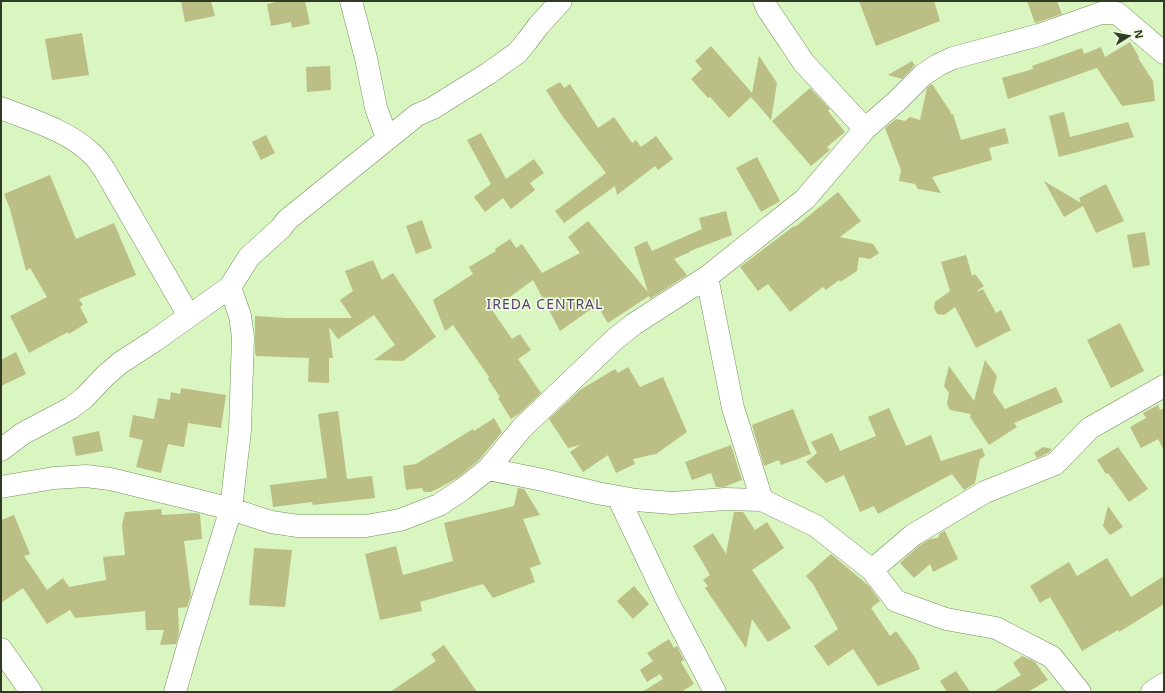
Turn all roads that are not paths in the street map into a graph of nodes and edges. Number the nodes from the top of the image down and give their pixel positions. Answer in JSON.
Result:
{"nodes":[{"id":1,"x":351,"y":1,"type":"edge"},
{"id":2,"x":561,"y":1,"type":"edge"},
{"id":3,"x":764,"y":1,"type":"edge"},
{"id":4,"x":1116,"y":7,"type":"edge"},
{"id":5,"x":1164,"y":53,"type":"edge"},
{"id":6,"x":1,"y":108,"type":"edge"},
{"id":7,"x":865,"y":129,"type":"junction"},
{"id":8,"x":387,"y":138,"type":"junction"},
{"id":9,"x":707,"y":276,"type":"junction"},
{"id":10,"x":230,"y":287,"type":"junction"},
{"id":11,"x":189,"y":316,"type":"junction"},
{"id":12,"x":1164,"y":386,"type":"edge"},
{"id":13,"x":1,"y":450,"type":"edge"},
{"id":14,"x":488,"y":469,"type":"junction"},
{"id":15,"x":1,"y":487,"type":"edge"},
{"id":16,"x":618,"y":497,"type":"junction"},
{"id":17,"x":762,"y":500,"type":"junction"},
{"id":18,"x":231,"y":509,"type":"junction"},
{"id":19,"x":872,"y":570,"type":"junction"},
{"id":20,"x":1,"y":649,"type":"edge"},
{"id":21,"x":1164,"y":684,"type":"edge"},
{"id":22,"x":32,"y":692,"type":"edge"},
{"id":23,"x":175,"y":692,"type":"edge"},
{"id":24,"x":715,"y":692,"type":"edge"},
{"id":25,"x":1080,"y":692,"type":"edge"},
{"id":26,"x":1152,"y":692,"type":"edge"}],
"edges":[{"from":1,"to":8,"type":"street"},
{"from":2,"to":8,"type":"street"},
{"from":3,"to":7,"type":"street"},
{"from":4,"to":5,"type":"street"},
{"from":4,"to":7,"type":"street"},
{"from":6,"to":11,"type":"street"},
{"from":7,"to":9,"type":"street"},
{"from":8,"to":10,"type":"street"},
{"from":9,"to":14,"type":"street"},
{"from":9,"to":17,"type":"street"},
{"from":10,"to":11,"type":"street"},
{"from":10,"to":18,"type":"street"},
{"from":11,"to":13,"type":"street"},
{"from":12,"to":19,"type":"street"},
{"from":14,"to":16,"type":"street"},
{"from":14,"to":18,"type":"street"},
{"from":15,"to":18,"type":"street"},
{"from":16,"to":17,"type":"street"},
{"from":16,"to":24,"type":"street"},
{"from":17,"to":19,"type":"street"},
{"from":18,"to":23,"type":"street"},
{"from":19,"to":25,"type":"street"},
{"from":20,"to":22,"type":"street"},
{"from":21,"to":26,"type":"street"}]}
